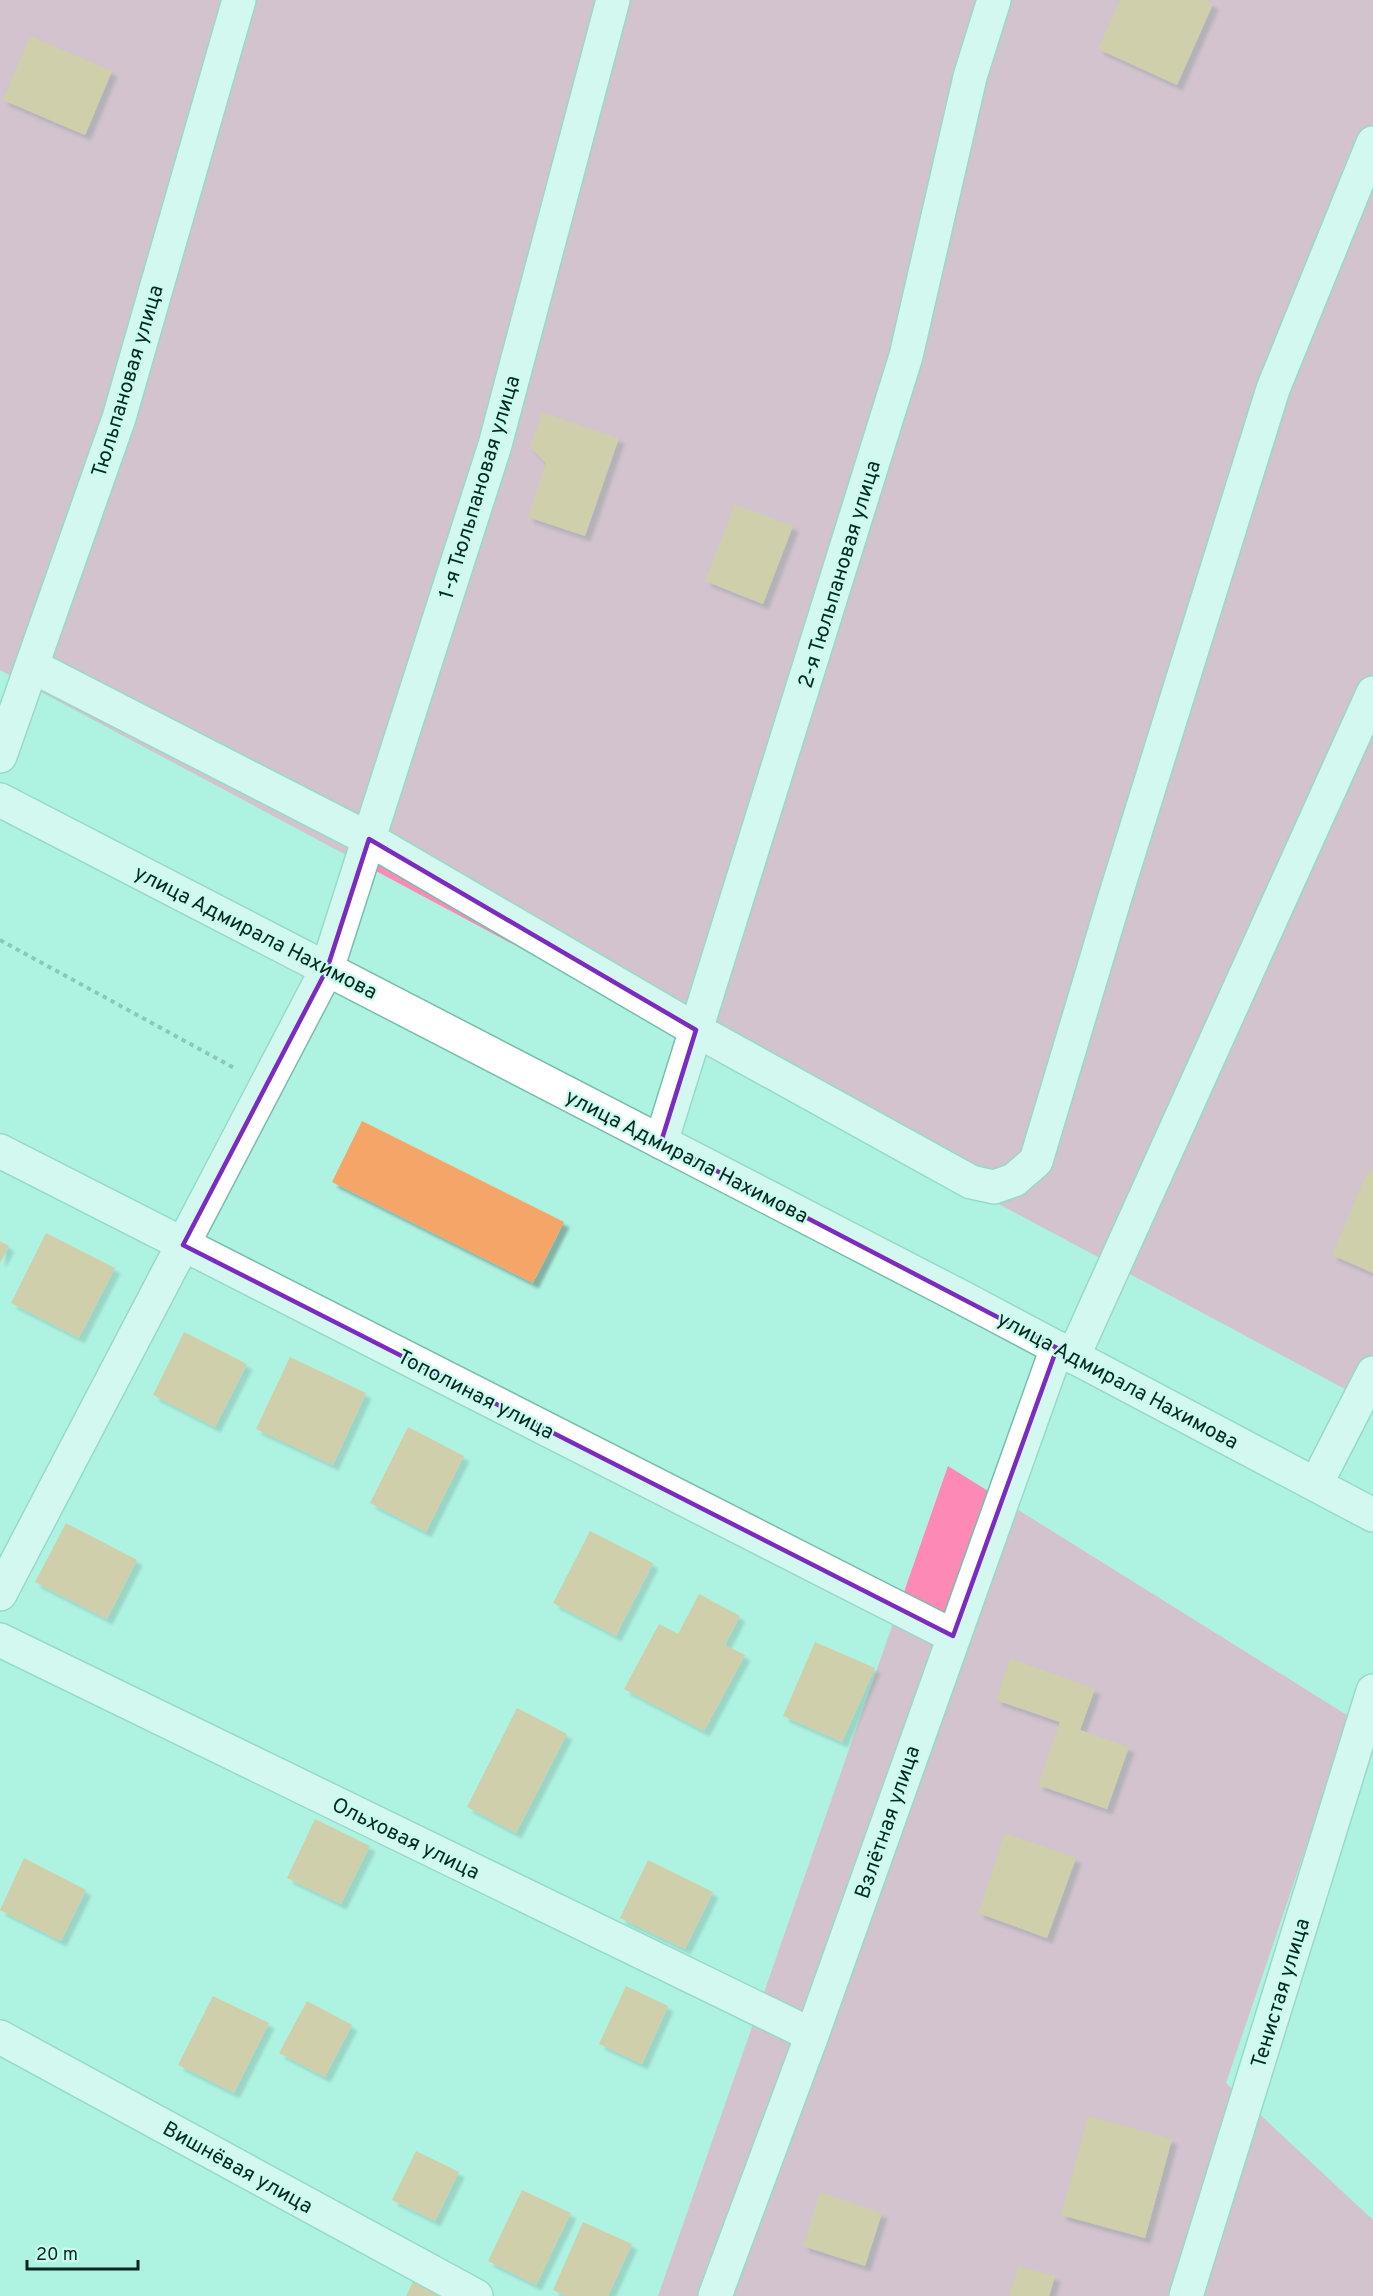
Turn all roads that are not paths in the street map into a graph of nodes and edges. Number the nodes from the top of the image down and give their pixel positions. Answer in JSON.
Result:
{"nodes":[{"id":1,"x":239,"y":0,"type":"edge"},
{"id":2,"x":613,"y":0,"type":"edge"},
{"id":3,"x":994,"y":0,"type":"edge"},
{"id":4,"x":1373,"y":143,"type":"edge"},
{"id":5,"x":32,"y":666,"type":"junction"},
{"id":6,"x":1373,"y":693,"type":"edge"},
{"id":7,"x":0,"y":756,"type":"edge"},
{"id":8,"x":0,"y":800,"type":"edge"},
{"id":9,"x":369,"y":839,"type":"junction"},
{"id":10,"x":327,"y":969,"type":"junction"},
{"id":11,"x":696,"y":1030,"type":"junction"},
{"id":12,"x":662,"y":1142,"type":"junction"},
{"id":13,"x":0,"y":1151,"type":"edge"},
{"id":14,"x":183,"y":1245,"type":"junction"},
{"id":15,"x":1065,"y":1352,"type":"junction"},
{"id":16,"x":1373,"y":1373,"type":"edge"},
{"id":17,"x":1316,"y":1484,"type":"junction"},
{"id":18,"x":1373,"y":1515,"type":"edge"},
{"id":19,"x":0,"y":1594,"type":"edge"},
{"id":20,"x":953,"y":1636,"type":"junction"},
{"id":21,"x":0,"y":1640,"type":"edge"},
{"id":22,"x":1373,"y":1691,"type":"edge"},
{"id":23,"x":812,"y":2035,"type":"junction"},
{"id":24,"x":0,"y":2037,"type":"edge"},
{"id":25,"x":476,"y":2296,"type":"edge"},
{"id":26,"x":715,"y":2296,"type":"edge"},
{"id":27,"x":1186,"y":2296,"type":"edge"}],
"edges":[{"from":1,"to":5,"type":"street","name":"Тюльпановая улица"},
{"from":2,"to":9,"type":"street","name":"1-я Тюльпановая улица"},
{"from":3,"to":11,"type":"street","name":"2-я Тюльпановая улица"},
{"from":4,"to":11,"type":"street"},
{"from":5,"to":7,"type":"street","name":"Тюльпановая улица"},
{"from":5,"to":9,"type":"street"},
{"from":6,"to":15,"type":"street","name":"Взлётная улица"},
{"from":8,"to":10,"type":"street","name":"улица Адмирала Нахимова"},
{"from":9,"to":10,"type":"street","name":"1-я Тюльпановая улица"},
{"from":9,"to":11,"type":"street"},
{"from":10,"to":12,"type":"street","name":"улица Адмирала Нахимова"},
{"from":10,"to":14,"type":"street","name":"1-я Тюльпановая улица"},
{"from":11,"to":12,"type":"street","name":"2-я Тюльпановая улица"},
{"from":12,"to":15,"type":"street","name":"улица Адмирала Нахимова"},
{"from":13,"to":14,"type":"street","name":"Тополиная улица"},
{"from":14,"to":19,"type":"street","name":"1-я Тюльпановая улица"},
{"from":14,"to":20,"type":"street","name":"Тополиная улица"},
{"from":15,"to":17,"type":"street","name":"улица Адмирала Нахимова"},
{"from":15,"to":20,"type":"street","name":"Взлётная улица"},
{"from":16,"to":17,"type":"street"},
{"from":17,"to":18,"type":"street","name":"улица Адмирала Нахимова"},
{"from":20,"to":23,"type":"street","name":"Взлётная улица"},
{"from":21,"to":23,"type":"street","name":"Ольховая улица"},
{"from":22,"to":27,"type":"street","name":"Тенистая улица"},
{"from":23,"to":26,"type":"street","name":"Взлётная улица"},
{"from":24,"to":25,"type":"street","name":"Вишнёвая улица"}]}
